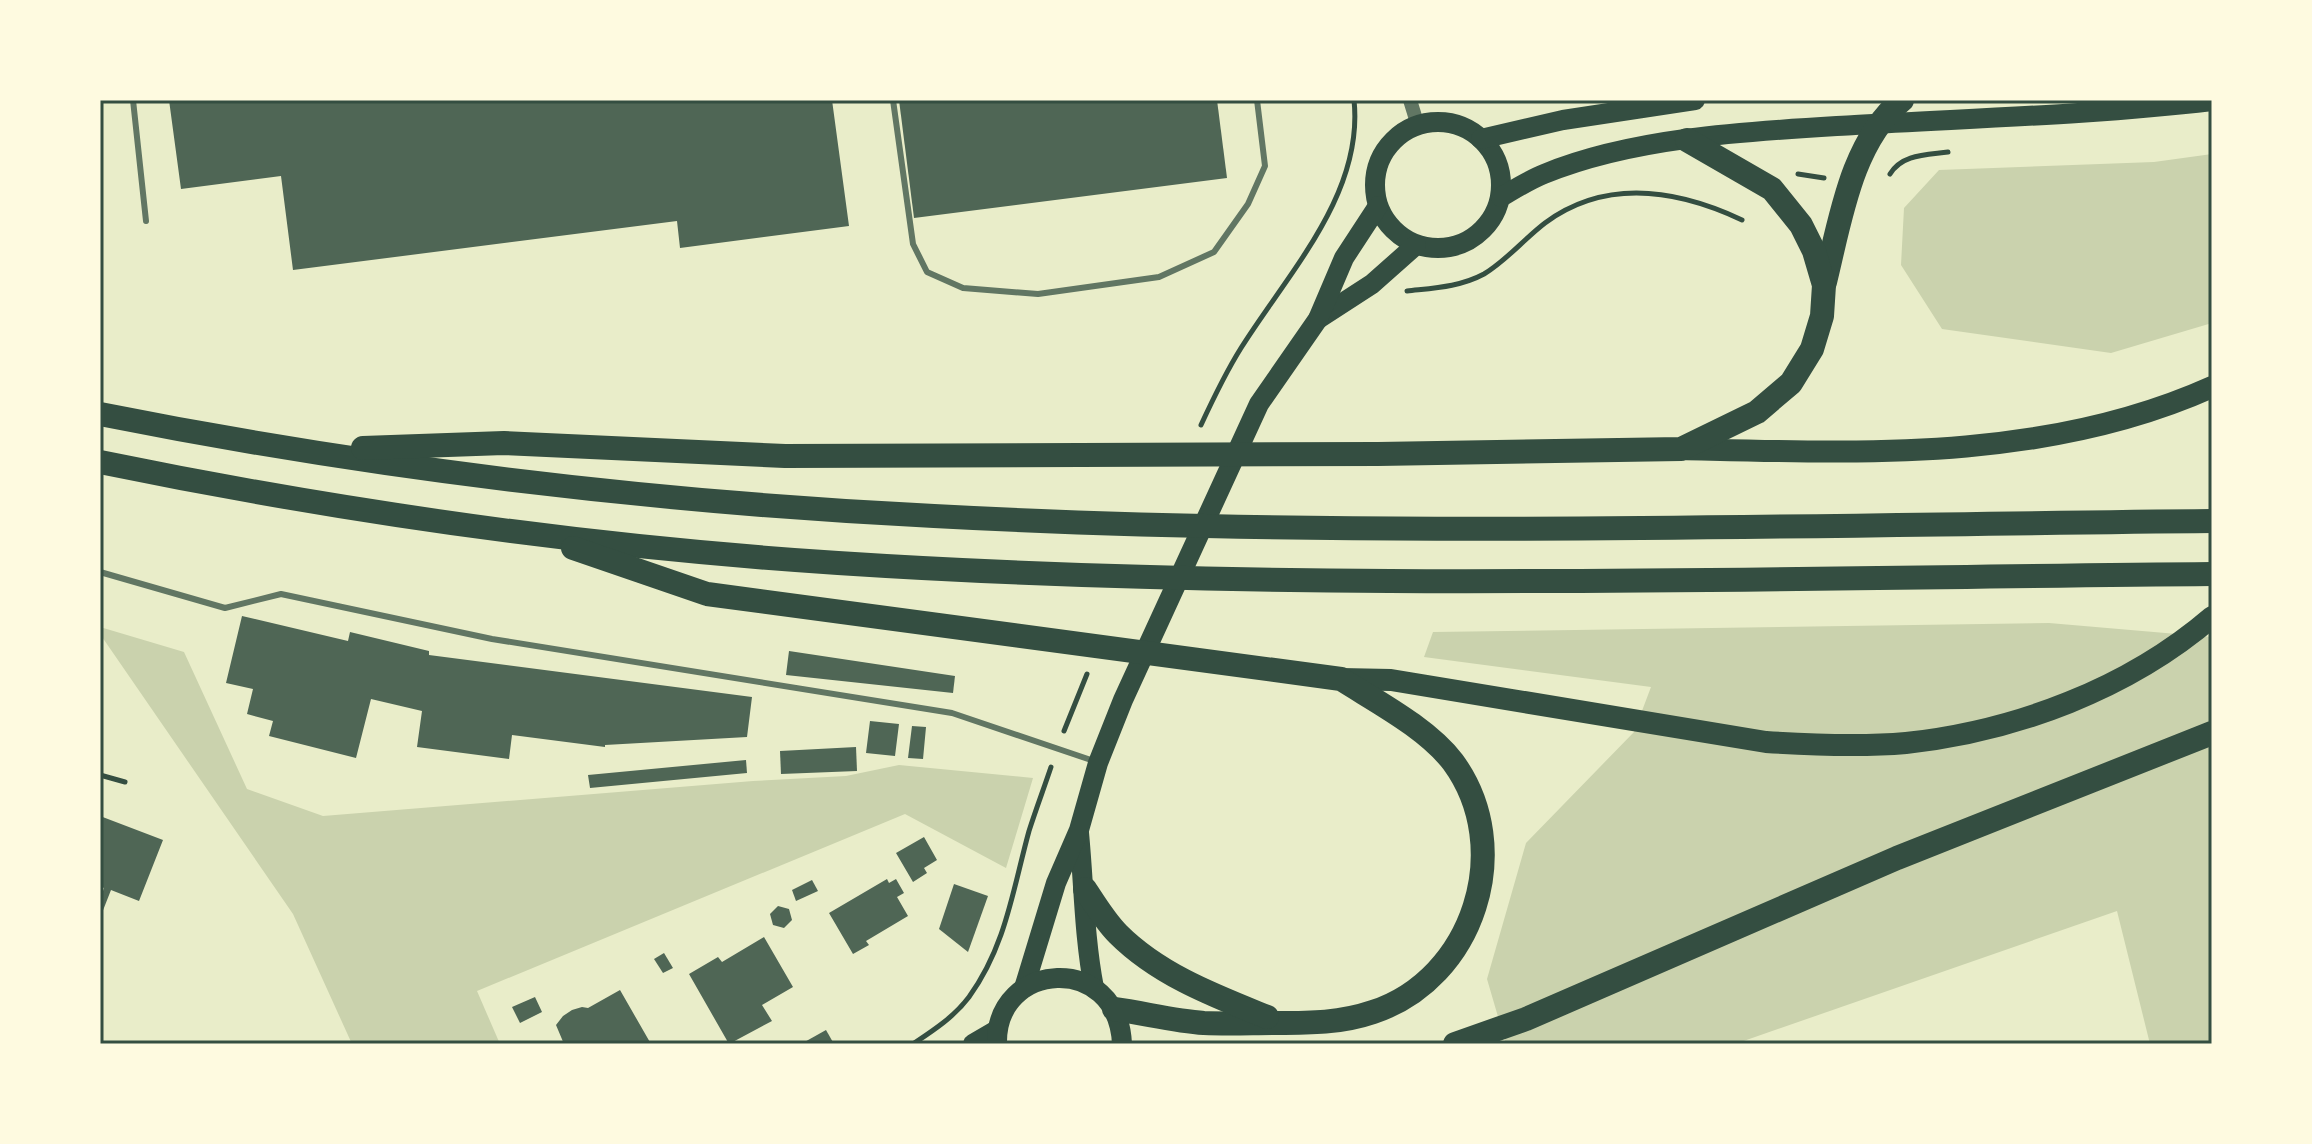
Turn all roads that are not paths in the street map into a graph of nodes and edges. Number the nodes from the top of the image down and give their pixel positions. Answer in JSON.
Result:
{"nodes":[{"id":1,"x":133,"y":100,"type":"edge"},
{"id":2,"x":893,"y":100,"type":"edge"},
{"id":3,"x":1257,"y":100,"type":"edge"},
{"id":4,"x":1410,"y":100,"type":"edge"},
{"id":5,"x":1695,"y":100,"type":"edge"},
{"id":6,"x":1902,"y":100,"type":"edge"},
{"id":7,"x":2212,"y":101,"type":"edge"},
{"id":8,"x":1879,"y":124,"type":"junction"},
{"id":9,"x":1418,"y":126,"type":"junction"},
{"id":10,"x":1481,"y":139,"type":"junction"},
{"id":11,"x":1687,"y":140,"type":"junction"},
{"id":12,"x":1501,"y":197,"type":"junction"},
{"id":13,"x":1378,"y":206,"type":"junction"},
{"id":14,"x":146,"y":221,"type":"dead end"},
{"id":15,"x":1416,"y":245,"type":"junction"},
{"id":16,"x":1824,"y":285,"type":"junction"},
{"id":17,"x":1318,"y":319,"type":"junction"},
{"id":18,"x":2212,"y":387,"type":"edge"},
{"id":19,"x":100,"y":414,"type":"edge"},
{"id":20,"x":1681,"y":449,"type":"junction"},
{"id":21,"x":302,"y":451,"type":"junction"},
{"id":22,"x":100,"y":462,"type":"edge"},
{"id":23,"x":2212,"y":521,"type":"edge"},
{"id":24,"x":533,"y":534,"type":"junction"},
{"id":25,"x":100,"y":572,"type":"edge"},
{"id":26,"x":2212,"y":574,"type":"edge"},
{"id":27,"x":2212,"y":617,"type":"edge"},
{"id":28,"x":1341,"y":679,"type":"junction"},
{"id":29,"x":2212,"y":733,"type":"edge"},
{"id":30,"x":1098,"y":763,"type":"junction"},
{"id":31,"x":1079,"y":830,"type":"junction"},
{"id":32,"x":1085,"y":889,"type":"junction"},
{"id":33,"x":1024,"y":988,"type":"junction"},
{"id":34,"x":1094,"y":988,"type":"junction"},
{"id":35,"x":1114,"y":1009,"type":"junction"},
{"id":36,"x":1281,"y":1023,"type":"junction"},
{"id":37,"x":997,"y":1037,"type":"edge"},
{"id":38,"x":973,"y":1044,"type":"edge"},
{"id":39,"x":1122,"y":1044,"type":"edge"},
{"id":40,"x":1455,"y":1044,"type":"edge"}],
"edges":[{"from":1,"to":14,"type":"lane"},
{"from":2,"to":3,"type":"lane"},
{"from":4,"to":9,"type":"street"},
{"from":5,"to":10,"type":"main road"},
{"from":6,"to":8,"type":"highway"},
{"from":7,"to":8,"type":"main road"},
{"from":8,"to":11,"type":"main road"},
{"from":8,"to":16,"type":"highway"},
{"from":9,"to":10,"type":"main road"},
{"from":9,"to":13,"type":"main road"},
{"from":10,"to":12,"type":"main road"},
{"from":11,"to":12,"type":"main road"},
{"from":11,"to":16,"type":"highway"},
{"from":12,"to":15,"type":"main road"},
{"from":13,"to":15,"type":"main road"},
{"from":13,"to":17,"type":"main road"},
{"from":15,"to":17,"type":"main road"},
{"from":16,"to":20,"type":"highway"},
{"from":17,"to":30,"type":"main road"},
{"from":18,"to":20,"type":"highway"},
{"from":19,"to":21,"type":"highway"},
{"from":20,"to":21,"type":"highway"},
{"from":21,"to":23,"type":"highway"},
{"from":22,"to":24,"type":"highway"},
{"from":24,"to":26,"type":"highway"},
{"from":24,"to":28,"type":"highway"},
{"from":25,"to":30,"type":"lane"},
{"from":27,"to":28,"type":"highway"},
{"from":28,"to":36,"type":"highway"},
{"from":29,"to":40,"type":"highway"},
{"from":30,"to":31,"type":"main road"},
{"from":31,"to":32,"type":"main road"},
{"from":31,"to":33,"type":"main road"},
{"from":32,"to":34,"type":"main road"},
{"from":32,"to":36,"type":"highway"},
{"from":33,"to":34,"type":"main road"},
{"from":33,"to":37,"type":"main road"},
{"from":34,"to":35,"type":"main road"},
{"from":35,"to":36,"type":"highway"},
{"from":35,"to":39,"type":"main road"},
{"from":37,"to":38,"type":"main road"}]}
